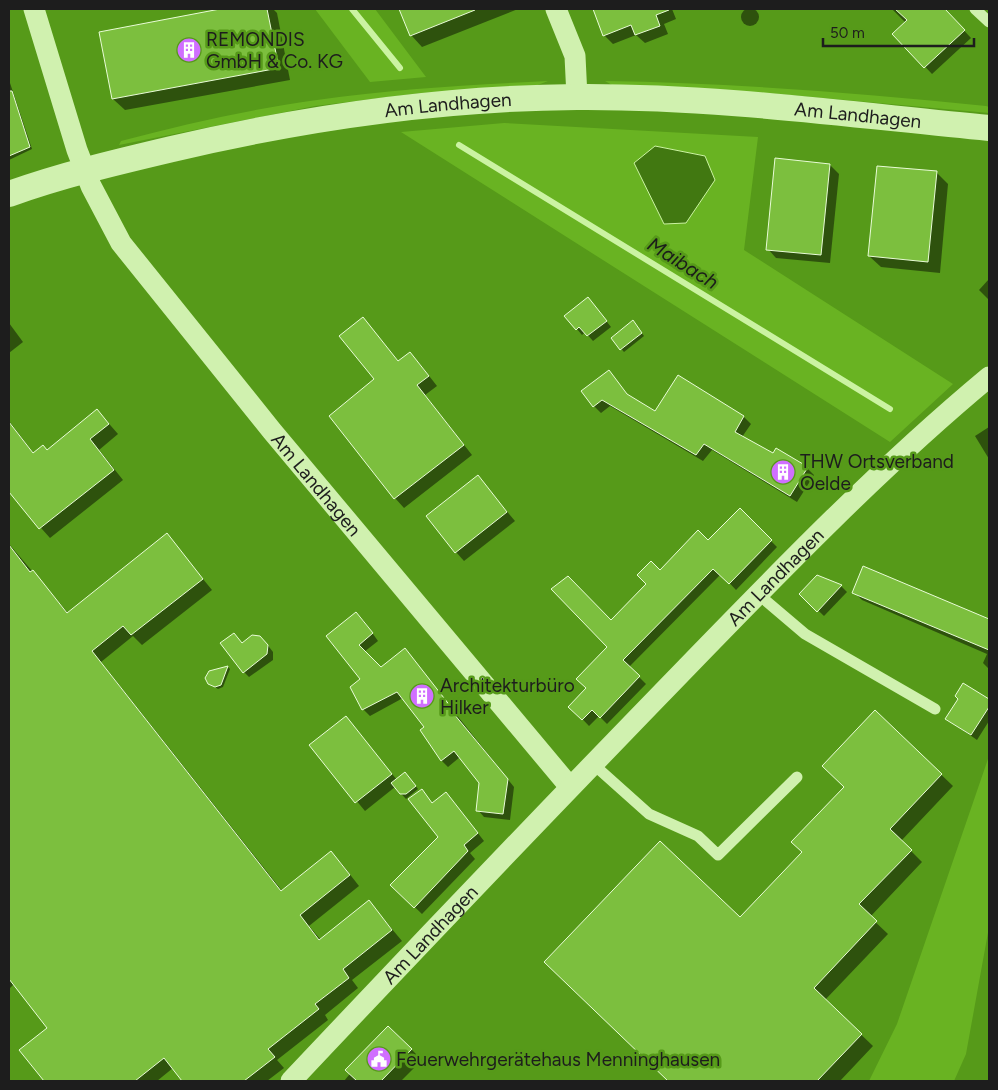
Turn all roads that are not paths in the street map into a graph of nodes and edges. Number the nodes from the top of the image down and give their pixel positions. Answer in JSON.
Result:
{"nodes":[{"id":1,"x":34,"y":9,"type":"edge"},
{"id":2,"x":556,"y":9,"type":"edge"},
{"id":3,"x":975,"y":9,"type":"edge"},
{"id":4,"x":989,"y":22,"type":"edge"},
{"id":5,"x":577,"y":97,"type":"junction"},
{"id":6,"x":989,"y":128,"type":"edge"},
{"id":7,"x":84,"y":169,"type":"junction"},
{"id":8,"x":9,"y":194,"type":"edge"},
{"id":9,"x":989,"y":377,"type":"edge"},
{"id":10,"x":758,"y":594,"type":"junction"},
{"id":11,"x":935,"y":709,"type":"dead end"},
{"id":12,"x":592,"y":764,"type":"junction"},
{"id":13,"x":797,"y":777,"type":"dead end"},
{"id":14,"x":570,"y":787,"type":"junction"},
{"id":15,"x":291,"y":1081,"type":"edge"}],
"edges":[{"from":1,"to":7,"type":"street","name":"Am Landhagen"},
{"from":2,"to":5,"type":"street"},
{"from":3,"to":4,"type":"lane"},
{"from":5,"to":6,"type":"street","name":"Am Landhagen"},
{"from":5,"to":7,"type":"street","name":"Am Landhagen"},
{"from":7,"to":8,"type":"street","name":"Am Landhagen"},
{"from":7,"to":14,"type":"street","name":"Am Landhagen"},
{"from":9,"to":10,"type":"street","name":"Am Landhagen"},
{"from":10,"to":11,"type":"lane"},
{"from":10,"to":12,"type":"street","name":"Am Landhagen"},
{"from":12,"to":13,"type":"lane"},
{"from":12,"to":14,"type":"street","name":"Am Landhagen"},
{"from":14,"to":15,"type":"street","name":"Am Landhagen"}]}
